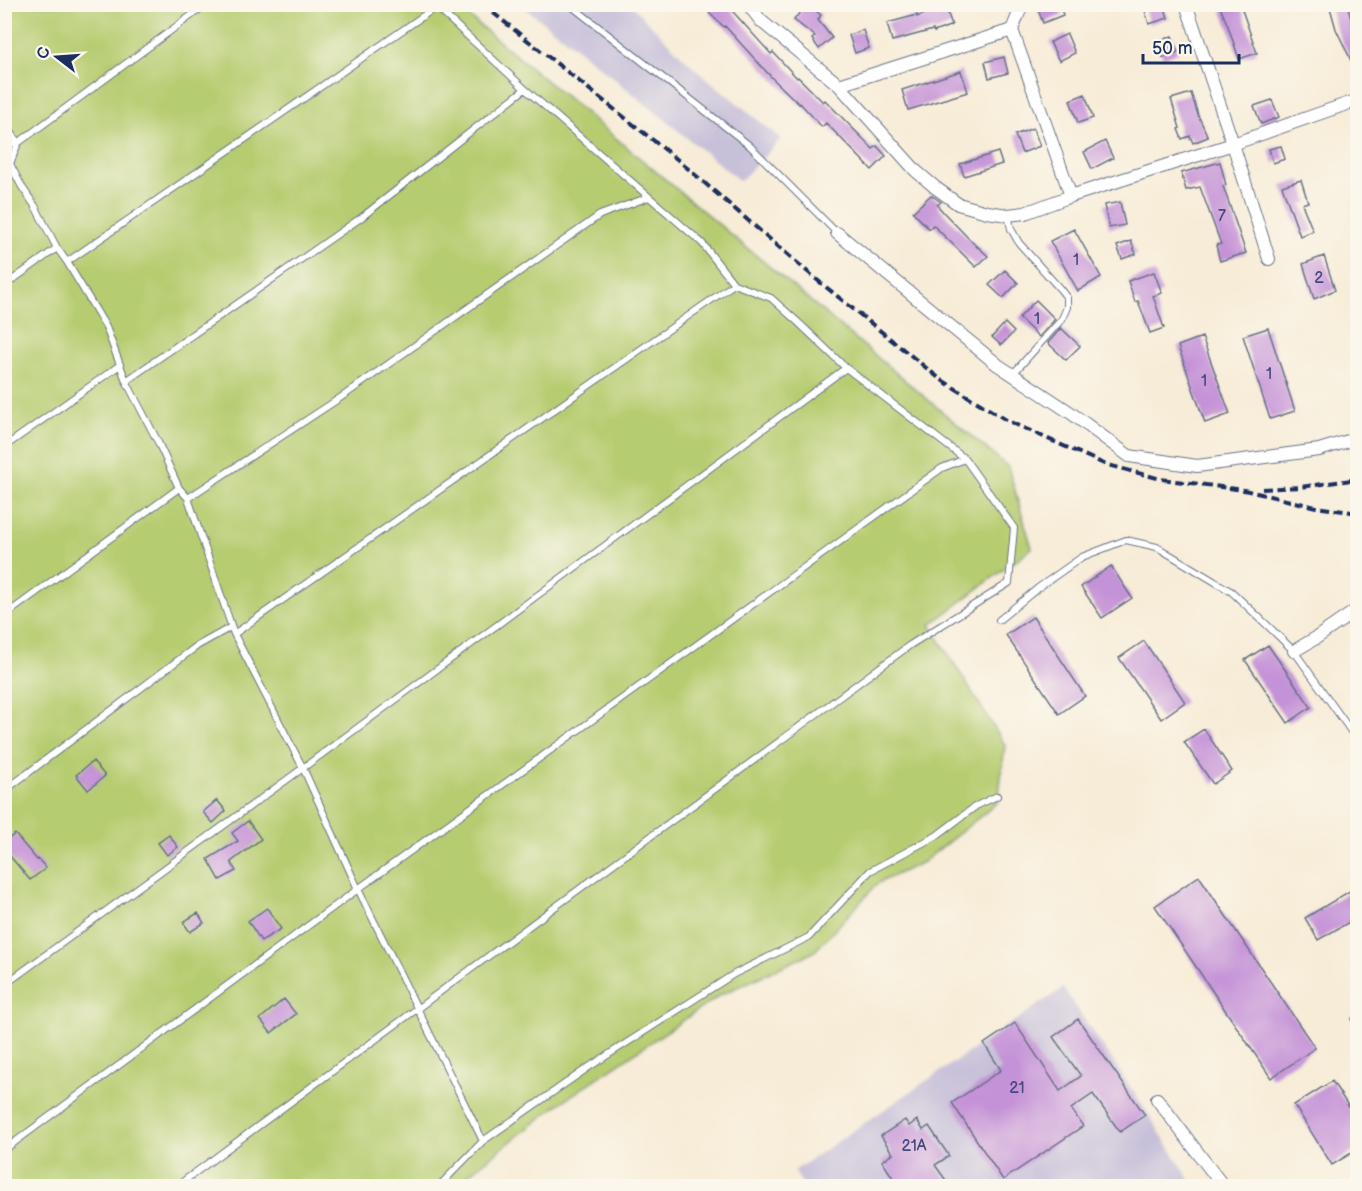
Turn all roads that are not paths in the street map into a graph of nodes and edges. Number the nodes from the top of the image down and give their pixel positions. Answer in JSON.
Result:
{"nodes":[{"id":1,"x":207,"y":4,"type":"edge"},
{"id":2,"x":569,"y":4,"type":"edge"},
{"id":3,"x":748,"y":4,"type":"edge"},
{"id":4,"x":1018,"y":4,"type":"edge"},
{"id":5,"x":1186,"y":4,"type":"edge"},
{"id":6,"x":434,"y":6,"type":"edge"},
{"id":7,"x":1012,"y":30,"type":"junction"},
{"id":8,"x":839,"y":85,"type":"junction"},
{"id":9,"x":525,"y":89,"type":"junction"},
{"id":10,"x":1358,"y":100,"type":"edge"},
{"id":11,"x":4,"y":120,"type":"edge"},
{"id":12,"x":4,"y":143,"type":"edge"},
{"id":13,"x":18,"y":143,"type":"junction"},
{"id":14,"x":1233,"y":144,"type":"junction"},
{"id":15,"x":1071,"y":196,"type":"junction"},
{"id":16,"x":649,"y":197,"type":"junction"},
{"id":17,"x":1008,"y":215,"type":"junction"},
{"id":18,"x":837,"y":233,"type":"joint"},
{"id":19,"x":57,"y":248,"type":"junction"},
{"id":20,"x":1269,"y":260,"type":"dead end"},
{"id":21,"x":67,"y":262,"type":"junction"},
{"id":22,"x":734,"y":284,"type":"junction"},
{"id":23,"x":4,"y":286,"type":"edge"},
{"id":24,"x":120,"y":365,"type":"junction"},
{"id":25,"x":846,"y":368,"type":"junction"},
{"id":26,"x":1012,"y":375,"type":"junction"},
{"id":27,"x":126,"y":381,"type":"junction"},
{"id":28,"x":1358,"y":438,"type":"edge"},
{"id":29,"x":4,"y":447,"type":"edge"},
{"id":30,"x":965,"y":459,"type":"junction"},
{"id":31,"x":179,"y":488,"type":"junction"},
{"id":32,"x":188,"y":498,"type":"junction"},
{"id":33,"x":1358,"y":609,"type":"edge"},
{"id":34,"x":4,"y":616,"type":"edge"},
{"id":35,"x":999,"y":620,"type":"dead end"},
{"id":36,"x":231,"y":627,"type":"junction"},
{"id":37,"x":234,"y":634,"type":"junction"},
{"id":38,"x":1294,"y":651,"type":"junction"},
{"id":39,"x":1358,"y":741,"type":"edge"},
{"id":40,"x":303,"y":768,"type":"junction"},
{"id":41,"x":4,"y":791,"type":"edge"},
{"id":42,"x":997,"y":796,"type":"dead end"},
{"id":43,"x":358,"y":889,"type":"junction"},
{"id":44,"x":4,"y":985,"type":"edge"},
{"id":45,"x":418,"y":1009,"type":"junction"},
{"id":46,"x":1157,"y":1099,"type":"dead end"},
{"id":47,"x":483,"y":1141,"type":"junction"},
{"id":48,"x":4,"y":1150,"type":"edge"},
{"id":49,"x":177,"y":1186,"type":"edge"},
{"id":50,"x":439,"y":1186,"type":"edge"},
{"id":51,"x":1223,"y":1186,"type":"edge"}],
"edges":[{"from":1,"to":13,"type":"lane"},
{"from":2,"to":18,"type":"lane"},
{"from":3,"to":8,"type":"street"},
{"from":4,"to":7,"type":"street"},
{"from":5,"to":14,"type":"street"},
{"from":6,"to":9,"type":"lane"},
{"from":6,"to":21,"type":"lane"},
{"from":7,"to":8,"type":"street"},
{"from":7,"to":15,"type":"street"},
{"from":8,"to":17,"type":"street"},
{"from":9,"to":16,"type":"lane"},
{"from":9,"to":27,"type":"lane"},
{"from":10,"to":14,"type":"street"},
{"from":11,"to":13,"type":"lane"},
{"from":12,"to":13,"type":"lane"},
{"from":13,"to":19,"type":"lane"},
{"from":14,"to":15,"type":"street"},
{"from":14,"to":20,"type":"street"},
{"from":15,"to":17,"type":"street"},
{"from":16,"to":22,"type":"lane"},
{"from":16,"to":32,"type":"lane"},
{"from":17,"to":26,"type":"lane"},
{"from":18,"to":26,"type":"street"},
{"from":19,"to":21,"type":"lane"},
{"from":19,"to":23,"type":"lane"},
{"from":21,"to":24,"type":"lane"},
{"from":22,"to":25,"type":"lane"},
{"from":22,"to":37,"type":"lane"},
{"from":24,"to":27,"type":"lane"},
{"from":24,"to":29,"type":"lane"},
{"from":25,"to":30,"type":"lane"},
{"from":25,"to":40,"type":"lane"},
{"from":26,"to":28,"type":"street"},
{"from":27,"to":31,"type":"lane"},
{"from":30,"to":43,"type":"lane"},
{"from":30,"to":45,"type":"lane"},
{"from":31,"to":32,"type":"lane"},
{"from":31,"to":34,"type":"lane"},
{"from":32,"to":36,"type":"lane"},
{"from":33,"to":38,"type":"street"},
{"from":35,"to":38,"type":"lane"},
{"from":36,"to":37,"type":"lane"},
{"from":36,"to":41,"type":"lane"},
{"from":37,"to":40,"type":"lane"},
{"from":38,"to":39,"type":"lane"},
{"from":40,"to":43,"type":"lane"},
{"from":40,"to":44,"type":"lane"},
{"from":42,"to":47,"type":"lane"},
{"from":43,"to":45,"type":"lane"},
{"from":43,"to":48,"type":"lane"},
{"from":45,"to":47,"type":"lane"},
{"from":45,"to":49,"type":"lane"},
{"from":46,"to":51,"type":"street"},
{"from":47,"to":50,"type":"lane"}]}
